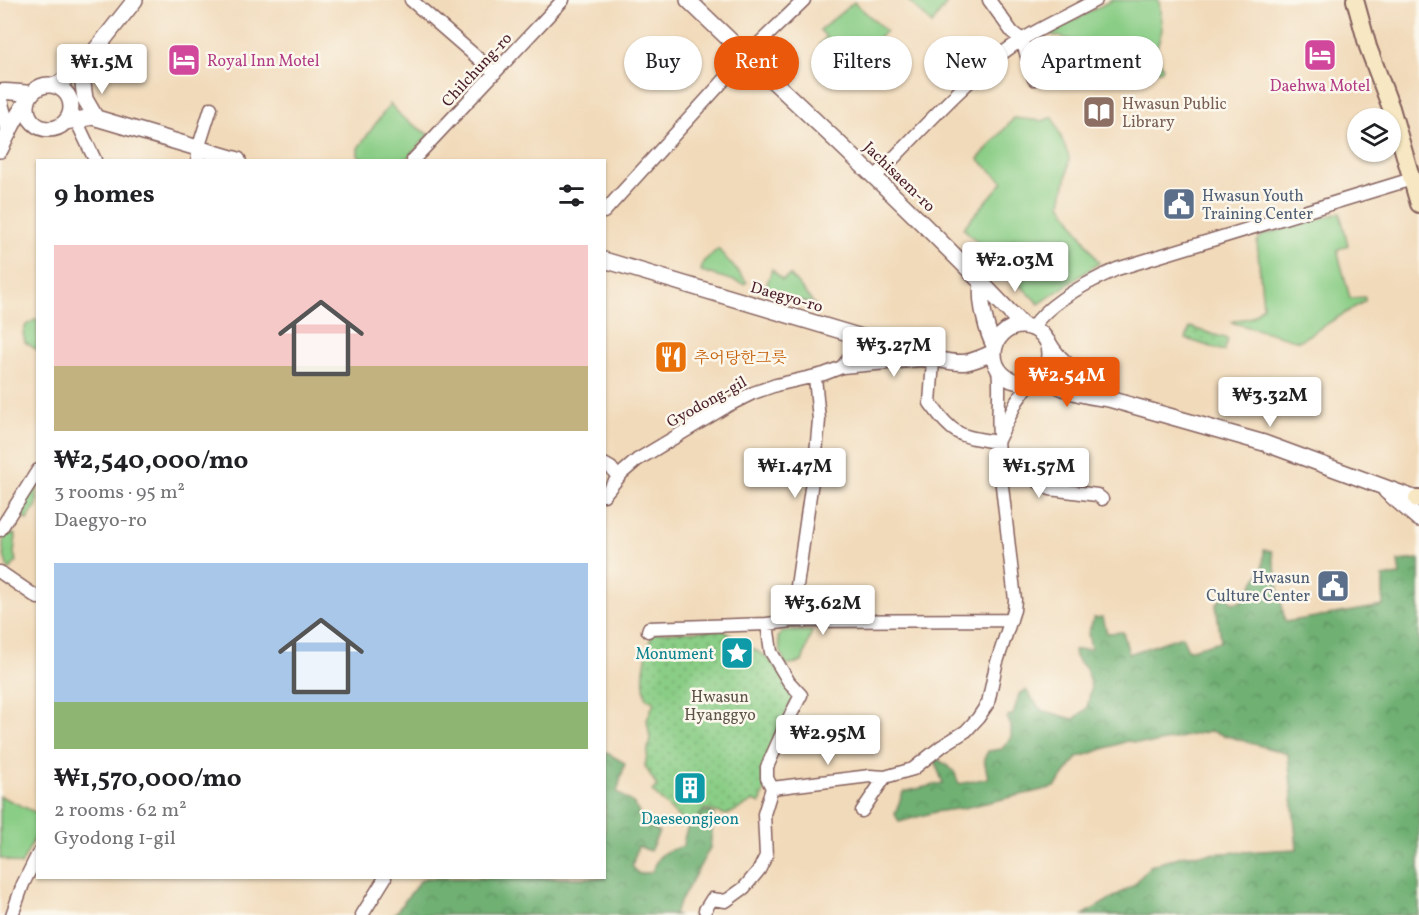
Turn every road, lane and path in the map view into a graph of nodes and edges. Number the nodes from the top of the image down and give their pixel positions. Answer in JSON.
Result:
{"nodes":[{"id":1,"x":135,"y":0,"type":"edge"},
{"id":2,"x":411,"y":0,"type":"edge"},
{"id":3,"x":562,"y":0,"type":"edge"},
{"id":4,"x":688,"y":0,"type":"edge"},
{"id":5,"x":804,"y":0,"type":"edge"},
{"id":6,"x":989,"y":0,"type":"edge"},
{"id":7,"x":1096,"y":0,"type":"edge"},
{"id":8,"x":1355,"y":0,"type":"edge"},
{"id":9,"x":725,"y":36,"type":"edge"},
{"id":10,"x":767,"y":36,"type":"edge"},
{"id":11,"x":1029,"y":36,"type":"edge"},
{"id":12,"x":1020,"y":38,"type":"edge"},
{"id":13,"x":1020,"y":41,"type":"edge"},
{"id":14,"x":82,"y":71,"type":"junction"},
{"id":15,"x":495,"y":73,"type":"junction"},
{"id":16,"x":55,"y":86,"type":"junction"},
{"id":17,"x":715,"y":90,"type":"edge"},
{"id":18,"x":782,"y":90,"type":"edge"},
{"id":19,"x":0,"y":94,"type":"edge"},
{"id":20,"x":0,"y":102,"type":"edge"},
{"id":21,"x":70,"y":102,"type":"junction"},
{"id":22,"x":29,"y":107,"type":"junction"},
{"id":23,"x":211,"y":108,"type":"dead end"},
{"id":24,"x":94,"y":118,"type":"junction"},
{"id":25,"x":70,"y":121,"type":"junction"},
{"id":26,"x":9,"y":133,"type":"junction"},
{"id":27,"x":0,"y":150,"type":"edge"},
{"id":28,"x":198,"y":154,"type":"edge"},
{"id":29,"x":94,"y":159,"type":"edge"},
{"id":30,"x":231,"y":159,"type":"edge"},
{"id":31,"x":414,"y":159,"type":"edge"},
{"id":32,"x":875,"y":177,"type":"junction"},
{"id":33,"x":1412,"y":179,"type":"junction"},
{"id":34,"x":1419,"y":204,"type":"edge"},
{"id":35,"x":606,"y":210,"type":"edge"},
{"id":36,"x":606,"y":261,"type":"edge"},
{"id":37,"x":982,"y":285,"type":"junction"},
{"id":38,"x":1028,"y":327,"type":"junction"},
{"id":39,"x":860,"y":337,"type":"junction"},
{"id":40,"x":1045,"y":339,"type":"junction"},
{"id":41,"x":995,"y":350,"type":"junction"},
{"id":42,"x":934,"y":360,"type":"junction"},
{"id":43,"x":842,"y":367,"type":"junction"},
{"id":44,"x":998,"y":368,"type":"junction"},
{"id":45,"x":815,"y":377,"type":"junction"},
{"id":46,"x":1036,"y":378,"type":"junction"},
{"id":47,"x":1109,"y":399,"type":"junction"},
{"id":48,"x":998,"y":439,"type":"junction"},
{"id":49,"x":997,"y":456,"type":"junction"},
{"id":50,"x":606,"y":465,"type":"edge"},
{"id":51,"x":36,"y":473,"type":"edge"},
{"id":52,"x":618,"y":477,"type":"junction"},
{"id":53,"x":1380,"y":485,"type":"junction"},
{"id":54,"x":606,"y":492,"type":"edge"},
{"id":55,"x":1102,"y":499,"type":"dead end"},
{"id":56,"x":1418,"y":499,"type":"edge"},
{"id":57,"x":1419,"y":519,"type":"edge"},
{"id":58,"x":0,"y":530,"type":"edge"},
{"id":59,"x":0,"y":572,"type":"edge"},
{"id":60,"x":36,"y":596,"type":"edge"},
{"id":61,"x":1011,"y":620,"type":"junction"},
{"id":62,"x":792,"y":621,"type":"junction"},
{"id":63,"x":767,"y":624,"type":"junction"},
{"id":64,"x":648,"y":631,"type":"dead end"},
{"id":65,"x":885,"y":777,"type":"junction"},
{"id":66,"x":772,"y":788,"type":"junction"},
{"id":67,"x":862,"y":811,"type":"dead end"},
{"id":68,"x":36,"y":858,"type":"edge"},
{"id":69,"x":384,"y":879,"type":"edge"},
{"id":70,"x":705,"y":910,"type":"dead end"},
{"id":71,"x":12,"y":915,"type":"edge"},
{"id":72,"x":362,"y":915,"type":"edge"}],
"edges":[{"from":1,"to":14,"type":"street"},
{"from":2,"to":15,"type":"street"},
{"from":3,"to":15,"type":"street","name":"Chilchung-ro"},
{"from":4,"to":9,"type":"street","name":"Jachisaem-ro"},
{"from":5,"to":10,"type":"street"},
{"from":6,"to":12,"type":"street"},
{"from":7,"to":11,"type":"street"},
{"from":8,"to":33,"type":"main road"},
{"from":13,"to":32,"type":"street"},
{"from":14,"to":16,"type":"street"},
{"from":14,"to":21,"type":"street"},
{"from":14,"to":24,"type":"street"},
{"from":15,"to":31,"type":"street","name":"Chilchung-ro"},
{"from":16,"to":21,"type":"street"},
{"from":16,"to":22,"type":"street"},
{"from":17,"to":35,"type":"street"},
{"from":18,"to":32,"type":"street","name":"Jachisaem-ro"},
{"from":19,"to":22,"type":"street"},
{"from":20,"to":26,"type":"street"},
{"from":21,"to":24,"type":"street"},
{"from":21,"to":25,"type":"street"},
{"from":22,"to":25,"type":"street"},
{"from":22,"to":26,"type":"street"},
{"from":23,"to":28,"type":"street"},
{"from":24,"to":25,"type":"street"},
{"from":24,"to":28,"type":"street"},
{"from":25,"to":29,"type":"street"},
{"from":26,"to":27,"type":"street"},
{"from":28,"to":30,"type":"street"},
{"from":32,"to":37,"type":"street","name":"Jachisaem-ro"},
{"from":33,"to":34,"type":"main road"},
{"from":33,"to":38,"type":"street"},
{"from":36,"to":39,"type":"street","name":"Daegyo-ro"},
{"from":37,"to":38,"type":"street","name":"Jachisaem-ro"},
{"from":37,"to":41,"type":"street"},
{"from":38,"to":40,"type":"street"},
{"from":38,"to":41,"type":"street"},
{"from":39,"to":42,"type":"street","name":"Daegyo-ro"},
{"from":39,"to":43,"type":"street"},
{"from":40,"to":46,"type":"street"},
{"from":40,"to":47,"type":"street"},
{"from":41,"to":42,"type":"street","name":"Daegyo-ro"},
{"from":41,"to":44,"type":"street"},
{"from":42,"to":43,"type":"street","name":"Gyodong-gil"},
{"from":42,"to":48,"type":"street"},
{"from":43,"to":45,"type":"street","name":"Gyodong-gil"},
{"from":44,"to":46,"type":"street"},
{"from":44,"to":48,"type":"street"},
{"from":45,"to":52,"type":"street","name":"Gyodong-gil"},
{"from":45,"to":62,"type":"street"},
{"from":46,"to":47,"type":"street"},
{"from":46,"to":48,"type":"street"},
{"from":47,"to":53,"type":"street"},
{"from":48,"to":49,"type":"street"},
{"from":49,"to":55,"type":"street"},
{"from":49,"to":61,"type":"street"},
{"from":50,"to":52,"type":"street"},
{"from":51,"to":58,"type":"street"},
{"from":52,"to":54,"type":"street","name":"Gyodong-gil"},
{"from":53,"to":56,"type":"street"},
{"from":53,"to":57,"type":"street"},
{"from":59,"to":60,"type":"street"},
{"from":61,"to":62,"type":"street"},
{"from":61,"to":65,"type":"street"},
{"from":62,"to":63,"type":"street"},
{"from":63,"to":64,"type":"street"},
{"from":63,"to":66,"type":"street"},
{"from":65,"to":66,"type":"street"},
{"from":65,"to":67,"type":"street"},
{"from":66,"to":70,"type":"street"},
{"from":68,"to":71,"type":"street"},
{"from":69,"to":72,"type":"street"}]}
